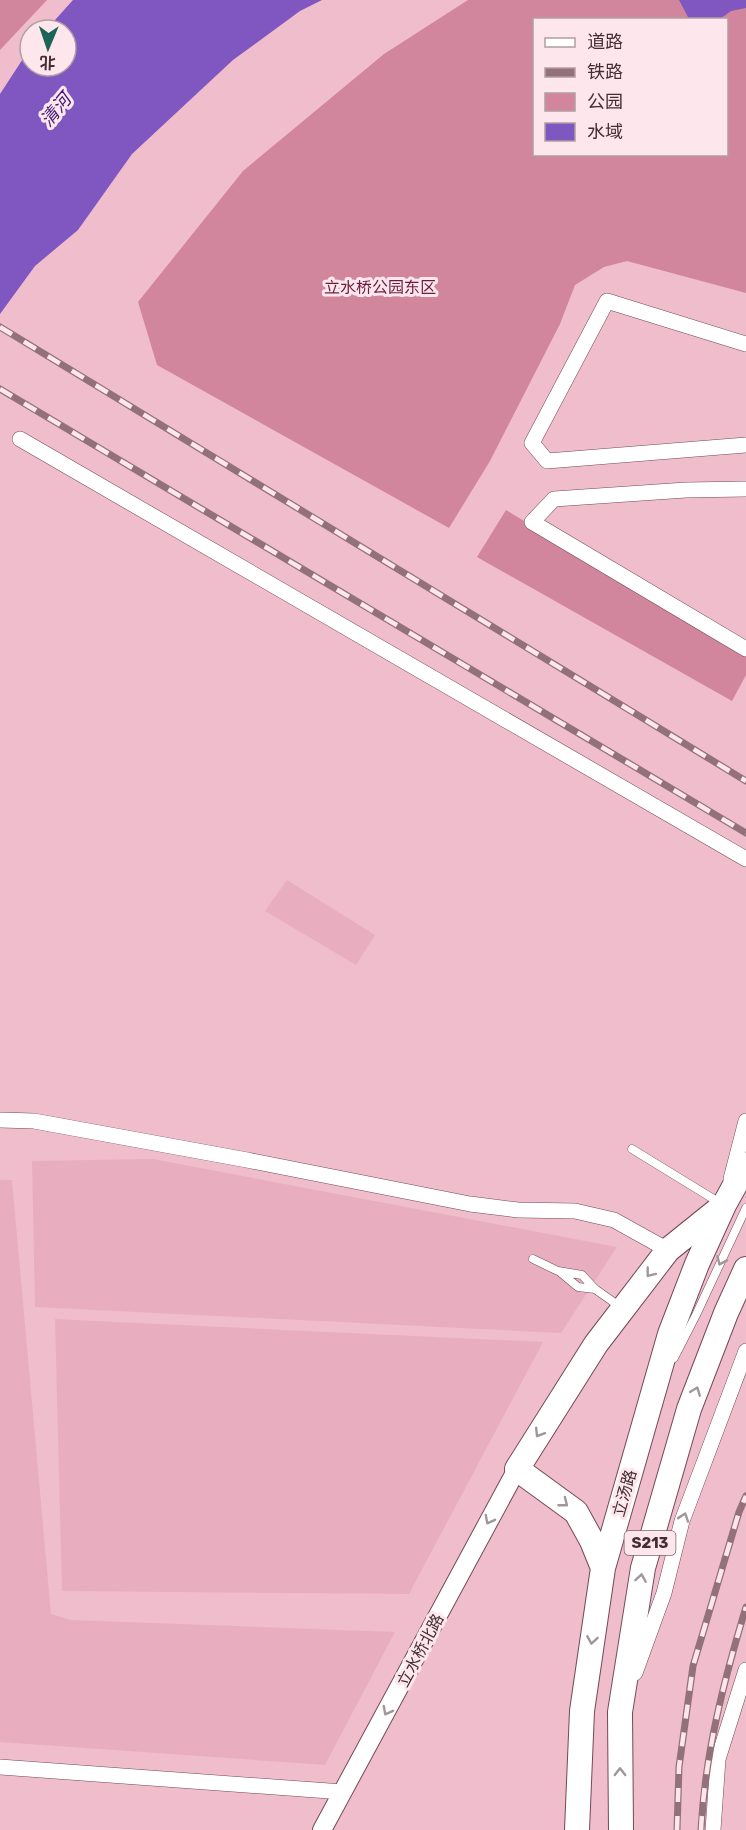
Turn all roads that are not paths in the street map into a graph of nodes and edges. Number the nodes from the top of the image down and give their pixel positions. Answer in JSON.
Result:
{"nodes":[{"id":1,"x":746,"y":344,"type":"edge"},
{"id":2,"x":20,"y":439,"type":"dead end"},
{"id":3,"x":746,"y":445,"type":"edge"},
{"id":4,"x":746,"y":489,"type":"edge"},
{"id":5,"x":746,"y":649,"type":"edge"},
{"id":6,"x":746,"y":859,"type":"edge"},
{"id":7,"x":0,"y":1120,"type":"edge"},
{"id":8,"x":746,"y":1121,"type":"edge"},
{"id":9,"x":632,"y":1149,"type":"dead end"},
{"id":10,"x":746,"y":1165,"type":"edge"},
{"id":11,"x":735,"y":1207,"type":"edge"},
{"id":12,"x":668,"y":1250,"type":"junction"},
{"id":13,"x":533,"y":1259,"type":"dead end"},
{"id":14,"x":746,"y":1269,"type":"edge"},
{"id":15,"x":623,"y":1309,"type":"junction"},
{"id":16,"x":746,"y":1351,"type":"edge"},
{"id":17,"x":517,"y":1469,"type":"junction"},
{"id":18,"x":603,"y":1568,"type":"junction"},
{"id":19,"x":746,"y":1670,"type":"edge"},
{"id":20,"x":620,"y":1712,"type":"junction"},
{"id":21,"x":0,"y":1767,"type":"edge"},
{"id":22,"x":343,"y":1792,"type":"junction"},
{"id":23,"x":322,"y":1830,"type":"edge"},
{"id":24,"x":577,"y":1830,"type":"edge"},
{"id":25,"x":621,"y":1830,"type":"edge"},
{"id":26,"x":713,"y":1830,"type":"edge"}],
"edges":[{"from":1,"to":3,"type":"street"},
{"from":2,"to":6,"type":"street"},
{"from":4,"to":5,"type":"street"},
{"from":7,"to":12,"type":"street"},
{"from":8,"to":11,"type":"street","name":"立汤路","number":"S213"},
{"from":9,"to":11,"type":"lane"},
{"from":10,"to":11,"type":"main road","name":"立汤路","number":"S213"},
{"from":11,"to":12,"type":"main road"},
{"from":11,"to":18,"type":"main road","name":"立汤路","number":"S213","one_way":true},
{"from":12,"to":15,"type":"main road","one_way":true},
{"from":13,"to":15,"type":"lane"},
{"from":20,"to":14,"type":"main road","number":"S213","one_way":true},
{"from":15,"to":17,"type":"main road","one_way":true},
{"from":20,"to":16,"type":"street","number":"S213","one_way":true},
{"from":17,"to":18,"type":"main road","one_way":true},
{"from":17,"to":22,"type":"street","name":"立水桥北路","one_way":true},
{"from":18,"to":24,"type":"main road","name":"立汤路","number":"S213","one_way":true},
{"from":19,"to":26,"type":"street"},
{"from":25,"to":20,"type":"main road","number":"S213","one_way":true},
{"from":21,"to":22,"type":"street"},
{"from":22,"to":23,"type":"street","name":"立水桥北路"}]}
